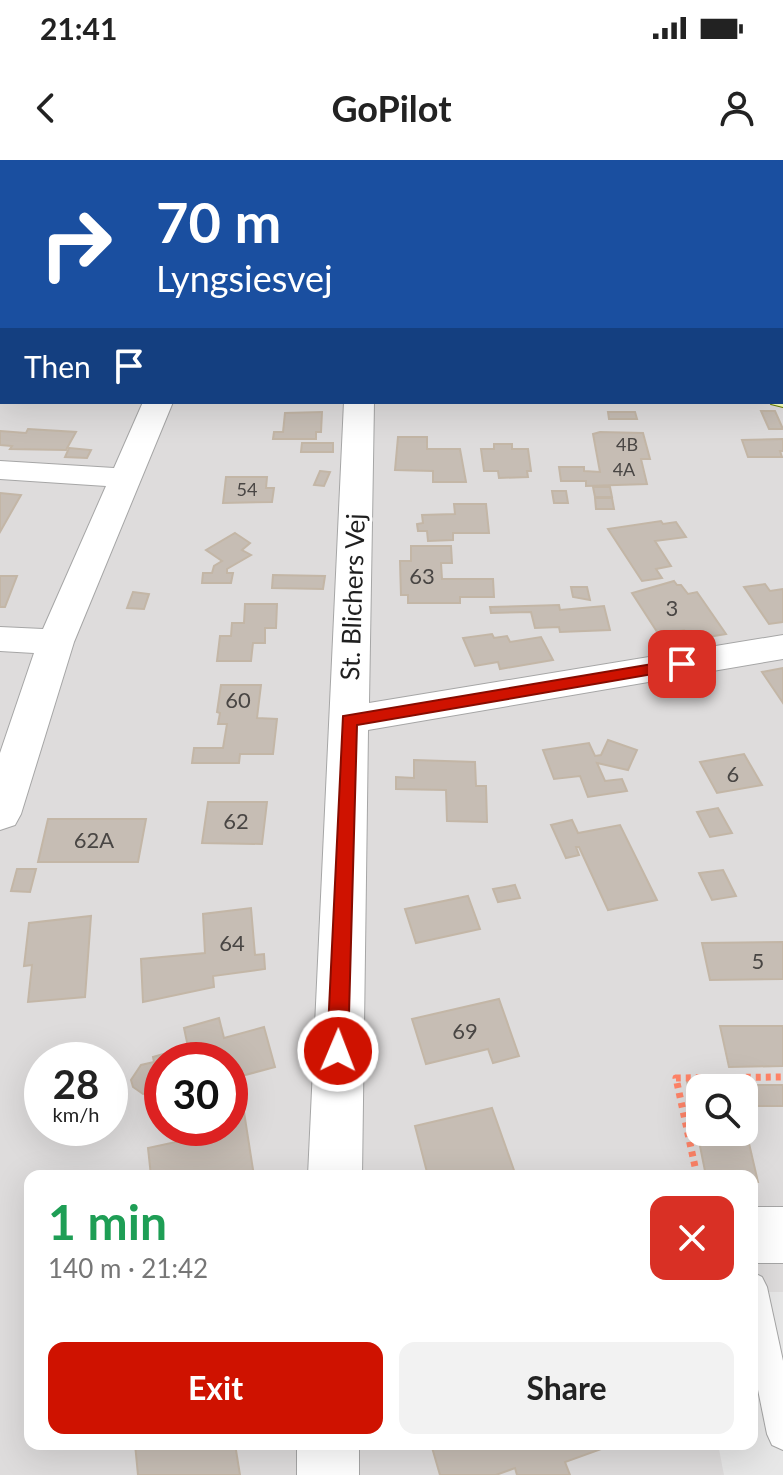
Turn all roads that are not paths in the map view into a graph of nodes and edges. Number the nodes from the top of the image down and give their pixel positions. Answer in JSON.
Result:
{"nodes":[{"id":1,"x":157,"y":404,"type":"edge"},
{"id":2,"x":359,"y":404,"type":"edge"},
{"id":3,"x":0,"y":470,"type":"edge"},
{"id":4,"x":124,"y":478,"type":"junction"},
{"id":5,"x":0,"y":639,"type":"edge"},
{"id":6,"x":56,"y":642,"type":"junction"},
{"id":7,"x":783,"y":647,"type":"edge"},
{"id":8,"x":349,"y":720,"type":"junction"},
{"id":9,"x":0,"y":814,"type":"edge"},
{"id":10,"x":335,"y":1170,"type":"edge"},
{"id":11,"x":758,"y":1235,"type":"edge"},
{"id":12,"x":783,"y":1235,"type":"edge"},
{"id":13,"x":758,"y":1315,"type":"edge"},
{"id":14,"x":783,"y":1434,"type":"edge"},
{"id":15,"x":328,"y":1450,"type":"edge"},
{"id":16,"x":328,"y":1475,"type":"edge"}],
"edges":[{"from":1,"to":4,"type":"street"},
{"from":2,"to":8,"type":"street","name":"St. Blichers Vej"},
{"from":3,"to":4,"type":"street"},
{"from":4,"to":6,"type":"street"},
{"from":5,"to":6,"type":"street"},
{"from":6,"to":9,"type":"street"},
{"from":7,"to":8,"type":"street"},
{"from":8,"to":10,"type":"street","name":"St. Blichers Vej"},
{"from":11,"to":12,"type":"street"},
{"from":13,"to":14,"type":"lane"},
{"from":15,"to":16,"type":"street"}]}
